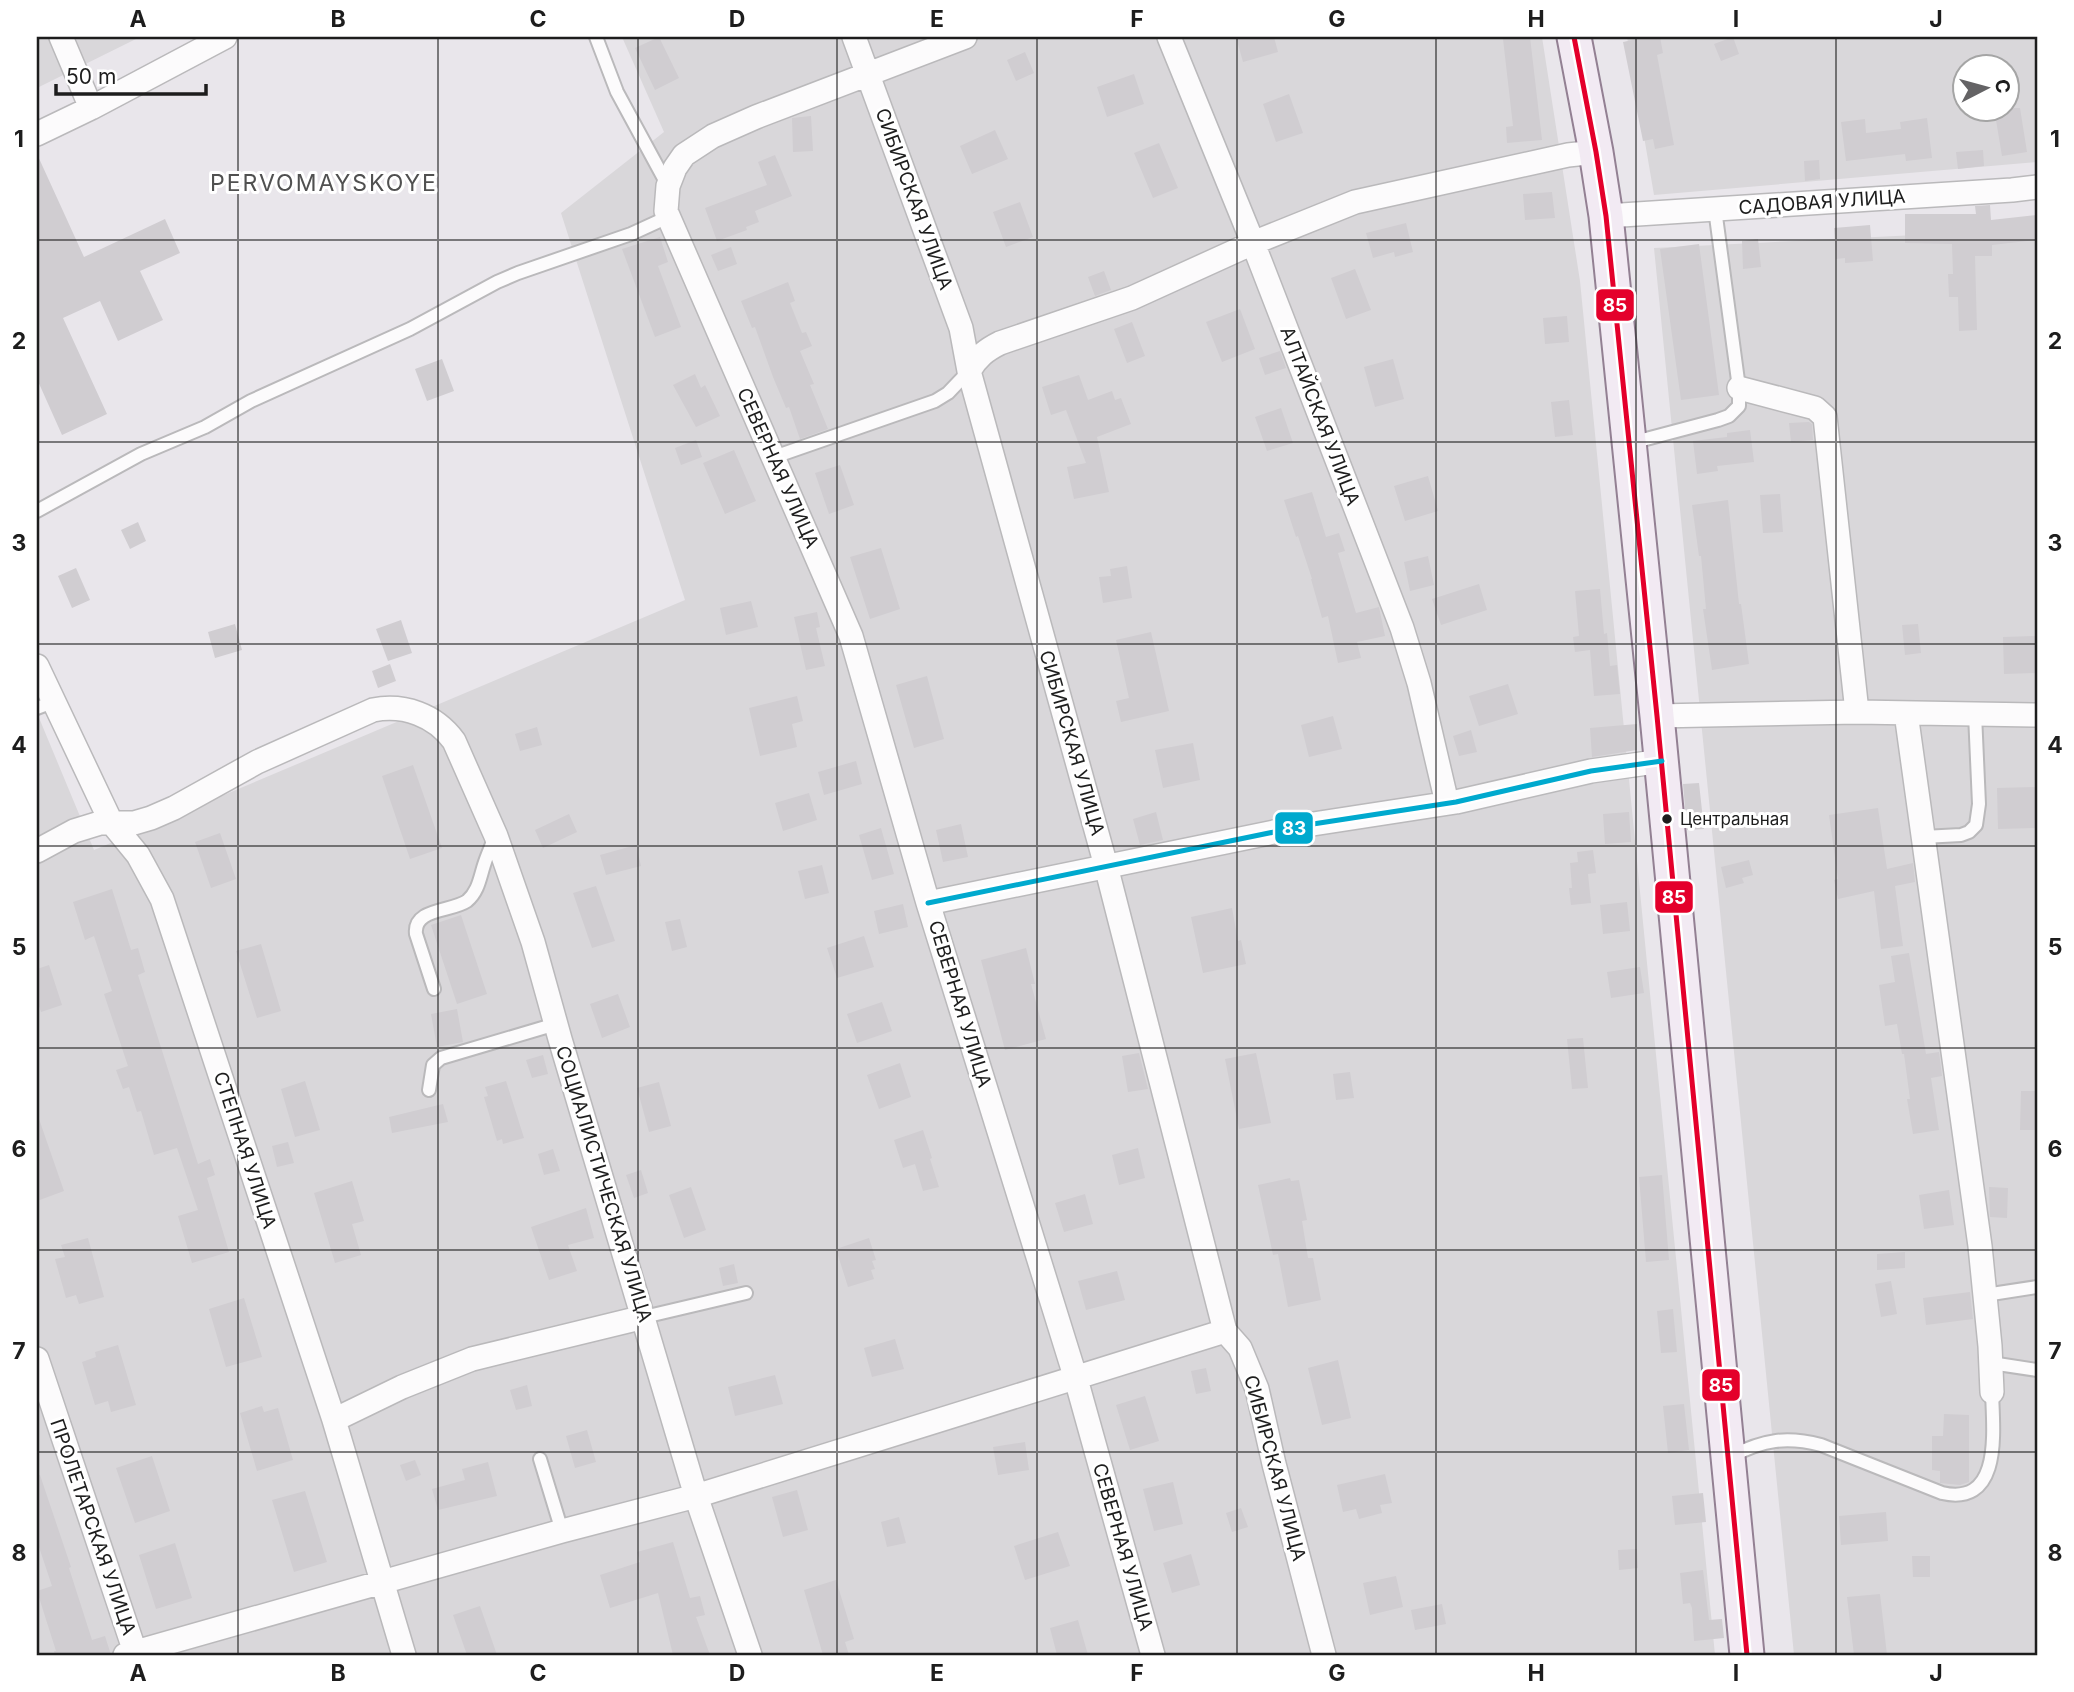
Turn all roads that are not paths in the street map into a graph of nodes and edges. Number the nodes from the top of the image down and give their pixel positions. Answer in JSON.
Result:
{"nodes":[{"id":1,"x":61,"y":37,"type":"edge"},
{"id":2,"x":225,"y":37,"type":"edge"},
{"id":3,"x":596,"y":37,"type":"edge"},
{"id":4,"x":854,"y":37,"type":"edge"},
{"id":5,"x":965,"y":37,"type":"edge"},
{"id":6,"x":1169,"y":37,"type":"edge"},
{"id":7,"x":1578,"y":38,"type":"edge"},
{"id":8,"x":868,"y":75,"type":"junction"},
{"id":9,"x":91,"y":108,"type":"junction"},
{"id":10,"x":37,"y":134,"type":"edge"},
{"id":11,"x":1596,"y":152,"type":"junction"},
{"id":12,"x":668,"y":186,"type":"junction"},
{"id":13,"x":2037,"y":187,"type":"edge"},
{"id":14,"x":1715,"y":209,"type":"junction"},
{"id":15,"x":667,"y":214,"type":"junction"},
{"id":16,"x":1606,"y":216,"type":"junction"},
{"id":17,"x":1253,"y":243,"type":"junction"},
{"id":18,"x":969,"y":371,"type":"junction"},
{"id":19,"x":1739,"y":388,"type":"junction"},
{"id":20,"x":1629,"y":443,"type":"junction"},
{"id":21,"x":774,"y":457,"type":"junction"},
{"id":22,"x":37,"y":511,"type":"edge"},
{"id":23,"x":37,"y":666,"type":"edge"},
{"id":24,"x":45,"y":705,"type":"edge"},
{"id":25,"x":1857,"y":712,"type":"junction"},
{"id":26,"x":1906,"y":713,"type":"junction"},
{"id":27,"x":1975,"y":714,"type":"junction"},
{"id":28,"x":2037,"y":715,"type":"edge"},
{"id":29,"x":1657,"y":716,"type":"junction"},
{"id":30,"x":1662,"y":761,"type":"junction"},
{"id":31,"x":1447,"y":803,"type":"junction"},
{"id":32,"x":111,"y":822,"type":"junction"},
{"id":33,"x":496,"y":836,"type":"junction"},
{"id":34,"x":1923,"y":837,"type":"junction"},
{"id":35,"x":37,"y":851,"type":"edge"},
{"id":36,"x":1107,"y":866,"type":"junction"},
{"id":37,"x":928,"y":903,"type":"junction"},
{"id":38,"x":434,"y":989,"type":"dead end"},
{"id":39,"x":556,"y":1024,"type":"junction"},
{"id":40,"x":429,"y":1090,"type":"dead end"},
{"id":41,"x":2037,"y":1287,"type":"edge"},
{"id":42,"x":746,"y":1293,"type":"dead end"},
{"id":43,"x":1985,"y":1294,"type":"junction"},
{"id":44,"x":644,"y":1317,"type":"junction"},
{"id":45,"x":1225,"y":1331,"type":"junction"},
{"id":46,"x":37,"y":1359,"type":"edge"},
{"id":47,"x":1991,"y":1363,"type":"junction"},
{"id":48,"x":2037,"y":1370,"type":"edge"},
{"id":49,"x":1076,"y":1379,"type":"junction"},
{"id":50,"x":1992,"y":1392,"type":"joint"},
{"id":51,"x":334,"y":1420,"type":"junction"},
{"id":52,"x":1728,"y":1458,"type":"junction"},
{"id":53,"x":540,"y":1460,"type":"dead end"},
{"id":54,"x":696,"y":1496,"type":"junction"},
{"id":55,"x":562,"y":1531,"type":"junction"},
{"id":56,"x":381,"y":1584,"type":"junction"},
{"id":57,"x":132,"y":1654,"type":"edge"},
{"id":58,"x":404,"y":1655,"type":"edge"},
{"id":59,"x":750,"y":1655,"type":"edge"},
{"id":60,"x":1153,"y":1655,"type":"edge"},
{"id":61,"x":1324,"y":1655,"type":"edge"},
{"id":62,"x":1747,"y":1655,"type":"edge"}],
"edges":[{"from":1,"to":9,"type":"street"},
{"from":2,"to":9,"type":"street"},
{"from":3,"to":12,"type":"lane"},
{"from":4,"to":8,"type":"street","name":"СИБИРСКАЯ УЛИЦА"},
{"from":5,"to":8,"type":"street"},
{"from":6,"to":17,"type":"street","name":"АЛТАЙСКАЯ УЛИЦА"},
{"from":7,"to":11,"type":"street"},
{"from":8,"to":12,"type":"street"},
{"from":8,"to":18,"type":"street","name":"СИБИРСКАЯ УЛИЦА"},
{"from":9,"to":10,"type":"street"},
{"from":11,"to":16,"type":"street"},
{"from":11,"to":17,"type":"street"},
{"from":12,"to":15,"type":"street"},
{"from":13,"to":14,"type":"street","name":"САДОВАЯ УЛИЦА"},
{"from":14,"to":16,"type":"street","name":"САДОВАЯ УЛИЦА"},
{"from":14,"to":19,"type":"lane"},
{"from":15,"to":21,"type":"street","name":"СЕВЕРНАЯ УЛИЦА"},
{"from":15,"to":22,"type":"lane"},
{"from":16,"to":20,"type":"street"},
{"from":17,"to":18,"type":"street"},
{"from":17,"to":31,"type":"street","name":"АЛТАЙСКАЯ УЛИЦА"},
{"from":18,"to":21,"type":"lane"},
{"from":18,"to":36,"type":"street","name":"СИБИРСКАЯ УЛИЦА"},
{"from":19,"to":20,"type":"lane"},
{"from":19,"to":25,"type":"street"},
{"from":20,"to":29,"type":"street"},
{"from":21,"to":37,"type":"street","name":"СЕВЕРНАЯ УЛИЦА"},
{"from":23,"to":24,"type":"street","name":"СТЕПНАЯ УЛИЦА"},
{"from":24,"to":32,"type":"street","name":"СТЕПНАЯ УЛИЦА"},
{"from":25,"to":26,"type":"street"},
{"from":25,"to":29,"type":"street"},
{"from":26,"to":27,"type":"street"},
{"from":26,"to":34,"type":"street"},
{"from":27,"to":28,"type":"street"},
{"from":27,"to":34,"type":"lane"},
{"from":29,"to":30,"type":"street"},
{"from":30,"to":31,"type":"street"},
{"from":30,"to":52,"type":"street"},
{"from":31,"to":36,"type":"street"},
{"from":32,"to":33,"type":"street","name":"СОЦИАЛИСТИЧЕСКАЯ УЛИЦА"},
{"from":32,"to":35,"type":"street"},
{"from":32,"to":51,"type":"street","name":"СТЕПНАЯ УЛИЦА"},
{"from":33,"to":38,"type":"lane"},
{"from":33,"to":39,"type":"street","name":"СОЦИАЛИСТИЧЕСКАЯ УЛИЦА"},
{"from":34,"to":43,"type":"street"},
{"from":36,"to":37,"type":"street"},
{"from":36,"to":45,"type":"street","name":"СИБИРСКАЯ УЛИЦА"},
{"from":37,"to":49,"type":"street","name":"СЕВЕРНАЯ УЛИЦА"},
{"from":39,"to":40,"type":"lane"},
{"from":39,"to":44,"type":"street","name":"СОЦИАЛИСТИЧЕСКАЯ УЛИЦА"},
{"from":41,"to":43,"type":"lane"},
{"from":42,"to":44,"type":"lane"},
{"from":43,"to":47,"type":"street"},
{"from":44,"to":51,"type":"street"},
{"from":44,"to":54,"type":"street","name":"СОЦИАЛИСТИЧЕСКАЯ УЛИЦА"},
{"from":45,"to":49,"type":"street"},
{"from":45,"to":61,"type":"street","name":"СИБИРСКАЯ УЛИЦА"},
{"from":46,"to":57,"type":"street","name":"ПРОЛЕТАРСКАЯ УЛИЦА"},
{"from":47,"to":48,"type":"lane"},
{"from":47,"to":50,"type":"street"},
{"from":49,"to":54,"type":"street"},
{"from":49,"to":60,"type":"street","name":"СЕВЕРНАЯ УЛИЦА"},
{"from":50,"to":52,"type":"lane"},
{"from":51,"to":56,"type":"street","name":"СТЕПНАЯ УЛИЦА"},
{"from":52,"to":62,"type":"street"},
{"from":53,"to":55,"type":"lane"},
{"from":54,"to":55,"type":"street"},
{"from":54,"to":59,"type":"street","name":"СОЦИАЛИСТИЧЕСКАЯ УЛИЦА"},
{"from":55,"to":56,"type":"street"},
{"from":56,"to":57,"type":"street"},
{"from":56,"to":58,"type":"street","name":"СТЕПНАЯ УЛИЦА"}]}
